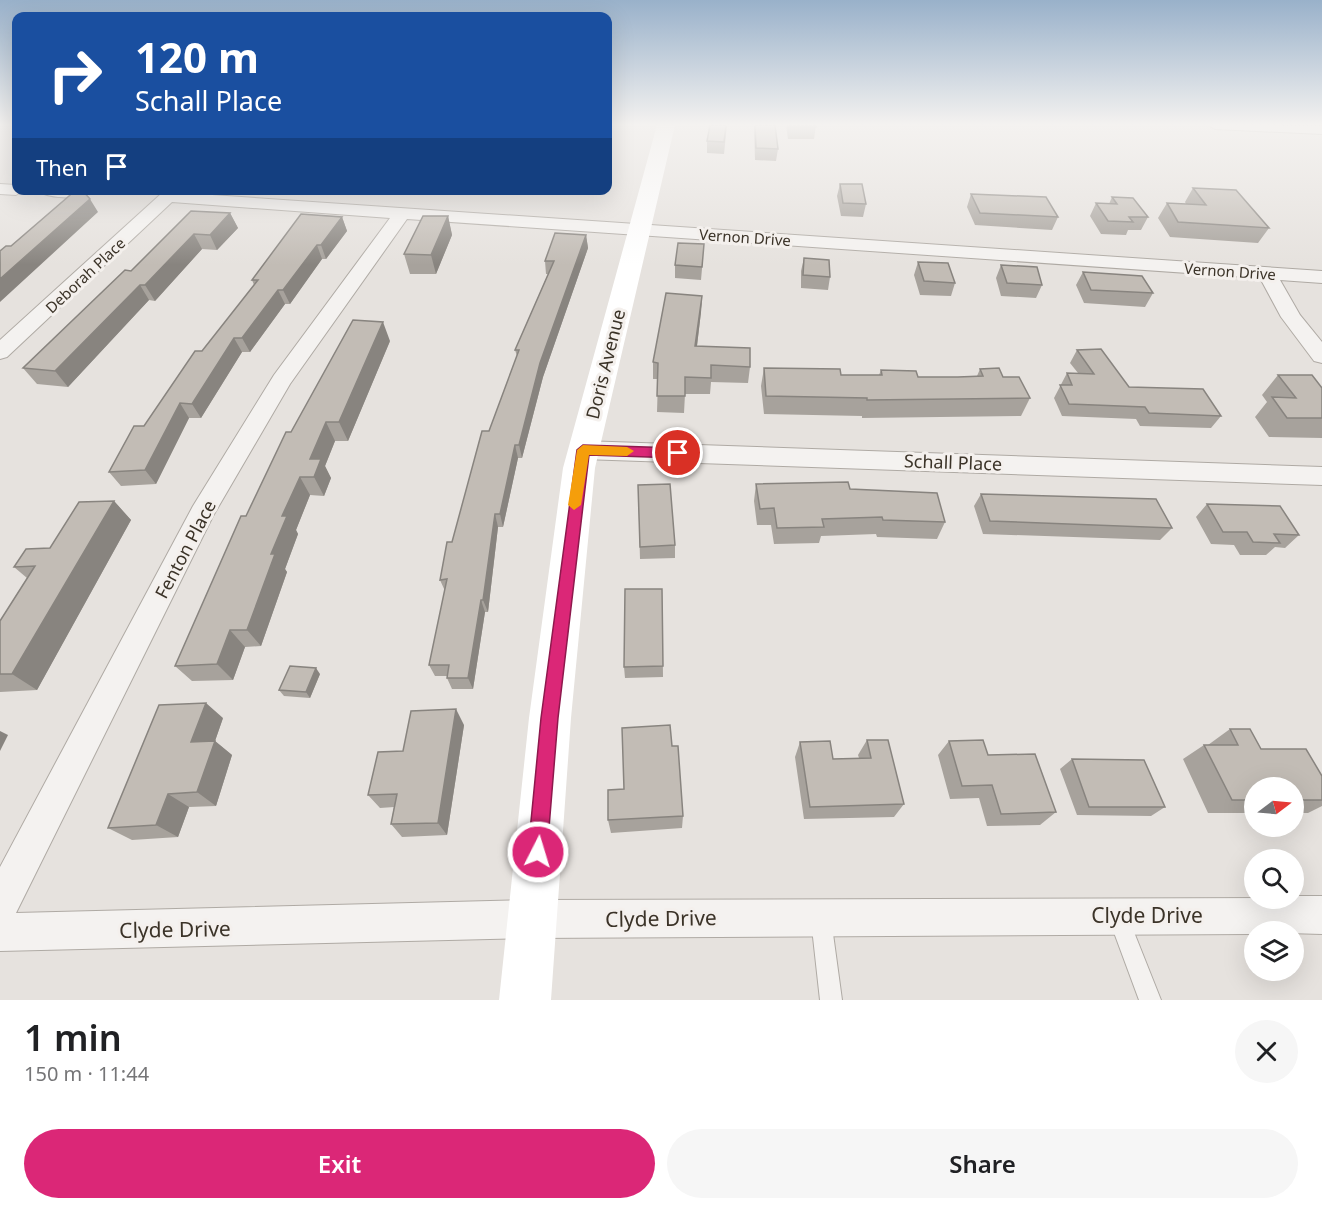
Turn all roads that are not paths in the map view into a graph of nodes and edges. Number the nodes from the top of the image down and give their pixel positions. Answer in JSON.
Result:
{"nodes":[{"id":1,"x":654,"y":172,"type":"edge"},
{"id":2,"x":168,"y":197,"type":"joint"},
{"id":3,"x":402,"y":213,"type":"junction"},
{"id":4,"x":640,"y":230,"type":"junction"},
{"id":5,"x":1267,"y":273,"type":"junction"},
{"id":6,"x":1322,"y":277,"type":"edge"},
{"id":7,"x":0,"y":351,"type":"edge"},
{"id":8,"x":1322,"y":356,"type":"edge"},
{"id":9,"x":583,"y":450,"type":"junction"},
{"id":10,"x":1322,"y":476,"type":"edge"},
{"id":11,"x":0,"y":905,"type":"edge"},
{"id":12,"x":1117,"y":915,"type":"junction"},
{"id":13,"x":1322,"y":915,"type":"edge"},
{"id":14,"x":821,"y":917,"type":"junction"},
{"id":15,"x":532,"y":919,"type":"junction"},
{"id":16,"x":0,"y":932,"type":"edge"},
{"id":17,"x":525,"y":1000,"type":"edge"},
{"id":18,"x":831,"y":1000,"type":"edge"},
{"id":19,"x":1150,"y":1000,"type":"edge"}],
"edges":[{"from":1,"to":4,"type":"street","name":"Doris Avenue"},
{"from":2,"to":3,"type":"street","name":"Vernon Drive"},
{"from":2,"to":7,"type":"street","name":"Deborah Place"},
{"from":3,"to":4,"type":"street","name":"Vernon Drive"},
{"from":3,"to":11,"type":"street","name":"Fenton Place"},
{"from":4,"to":5,"type":"street","name":"Vernon Drive"},
{"from":4,"to":9,"type":"street","name":"Doris Avenue"},
{"from":5,"to":6,"type":"street","name":"Vernon Drive"},
{"from":5,"to":8,"type":"street"},
{"from":9,"to":10,"type":"street","name":"Schall Place"},
{"from":9,"to":15,"type":"street","name":"Doris Avenue"},
{"from":12,"to":13,"type":"street","name":"Clyde Drive"},
{"from":12,"to":14,"type":"street","name":"Clyde Drive"},
{"from":12,"to":19,"type":"lane"},
{"from":14,"to":15,"type":"street","name":"Clyde Drive"},
{"from":14,"to":18,"type":"lane"},
{"from":15,"to":16,"type":"street","name":"Clyde Drive"},
{"from":15,"to":17,"type":"street","name":"Doris Avenue"}]}
